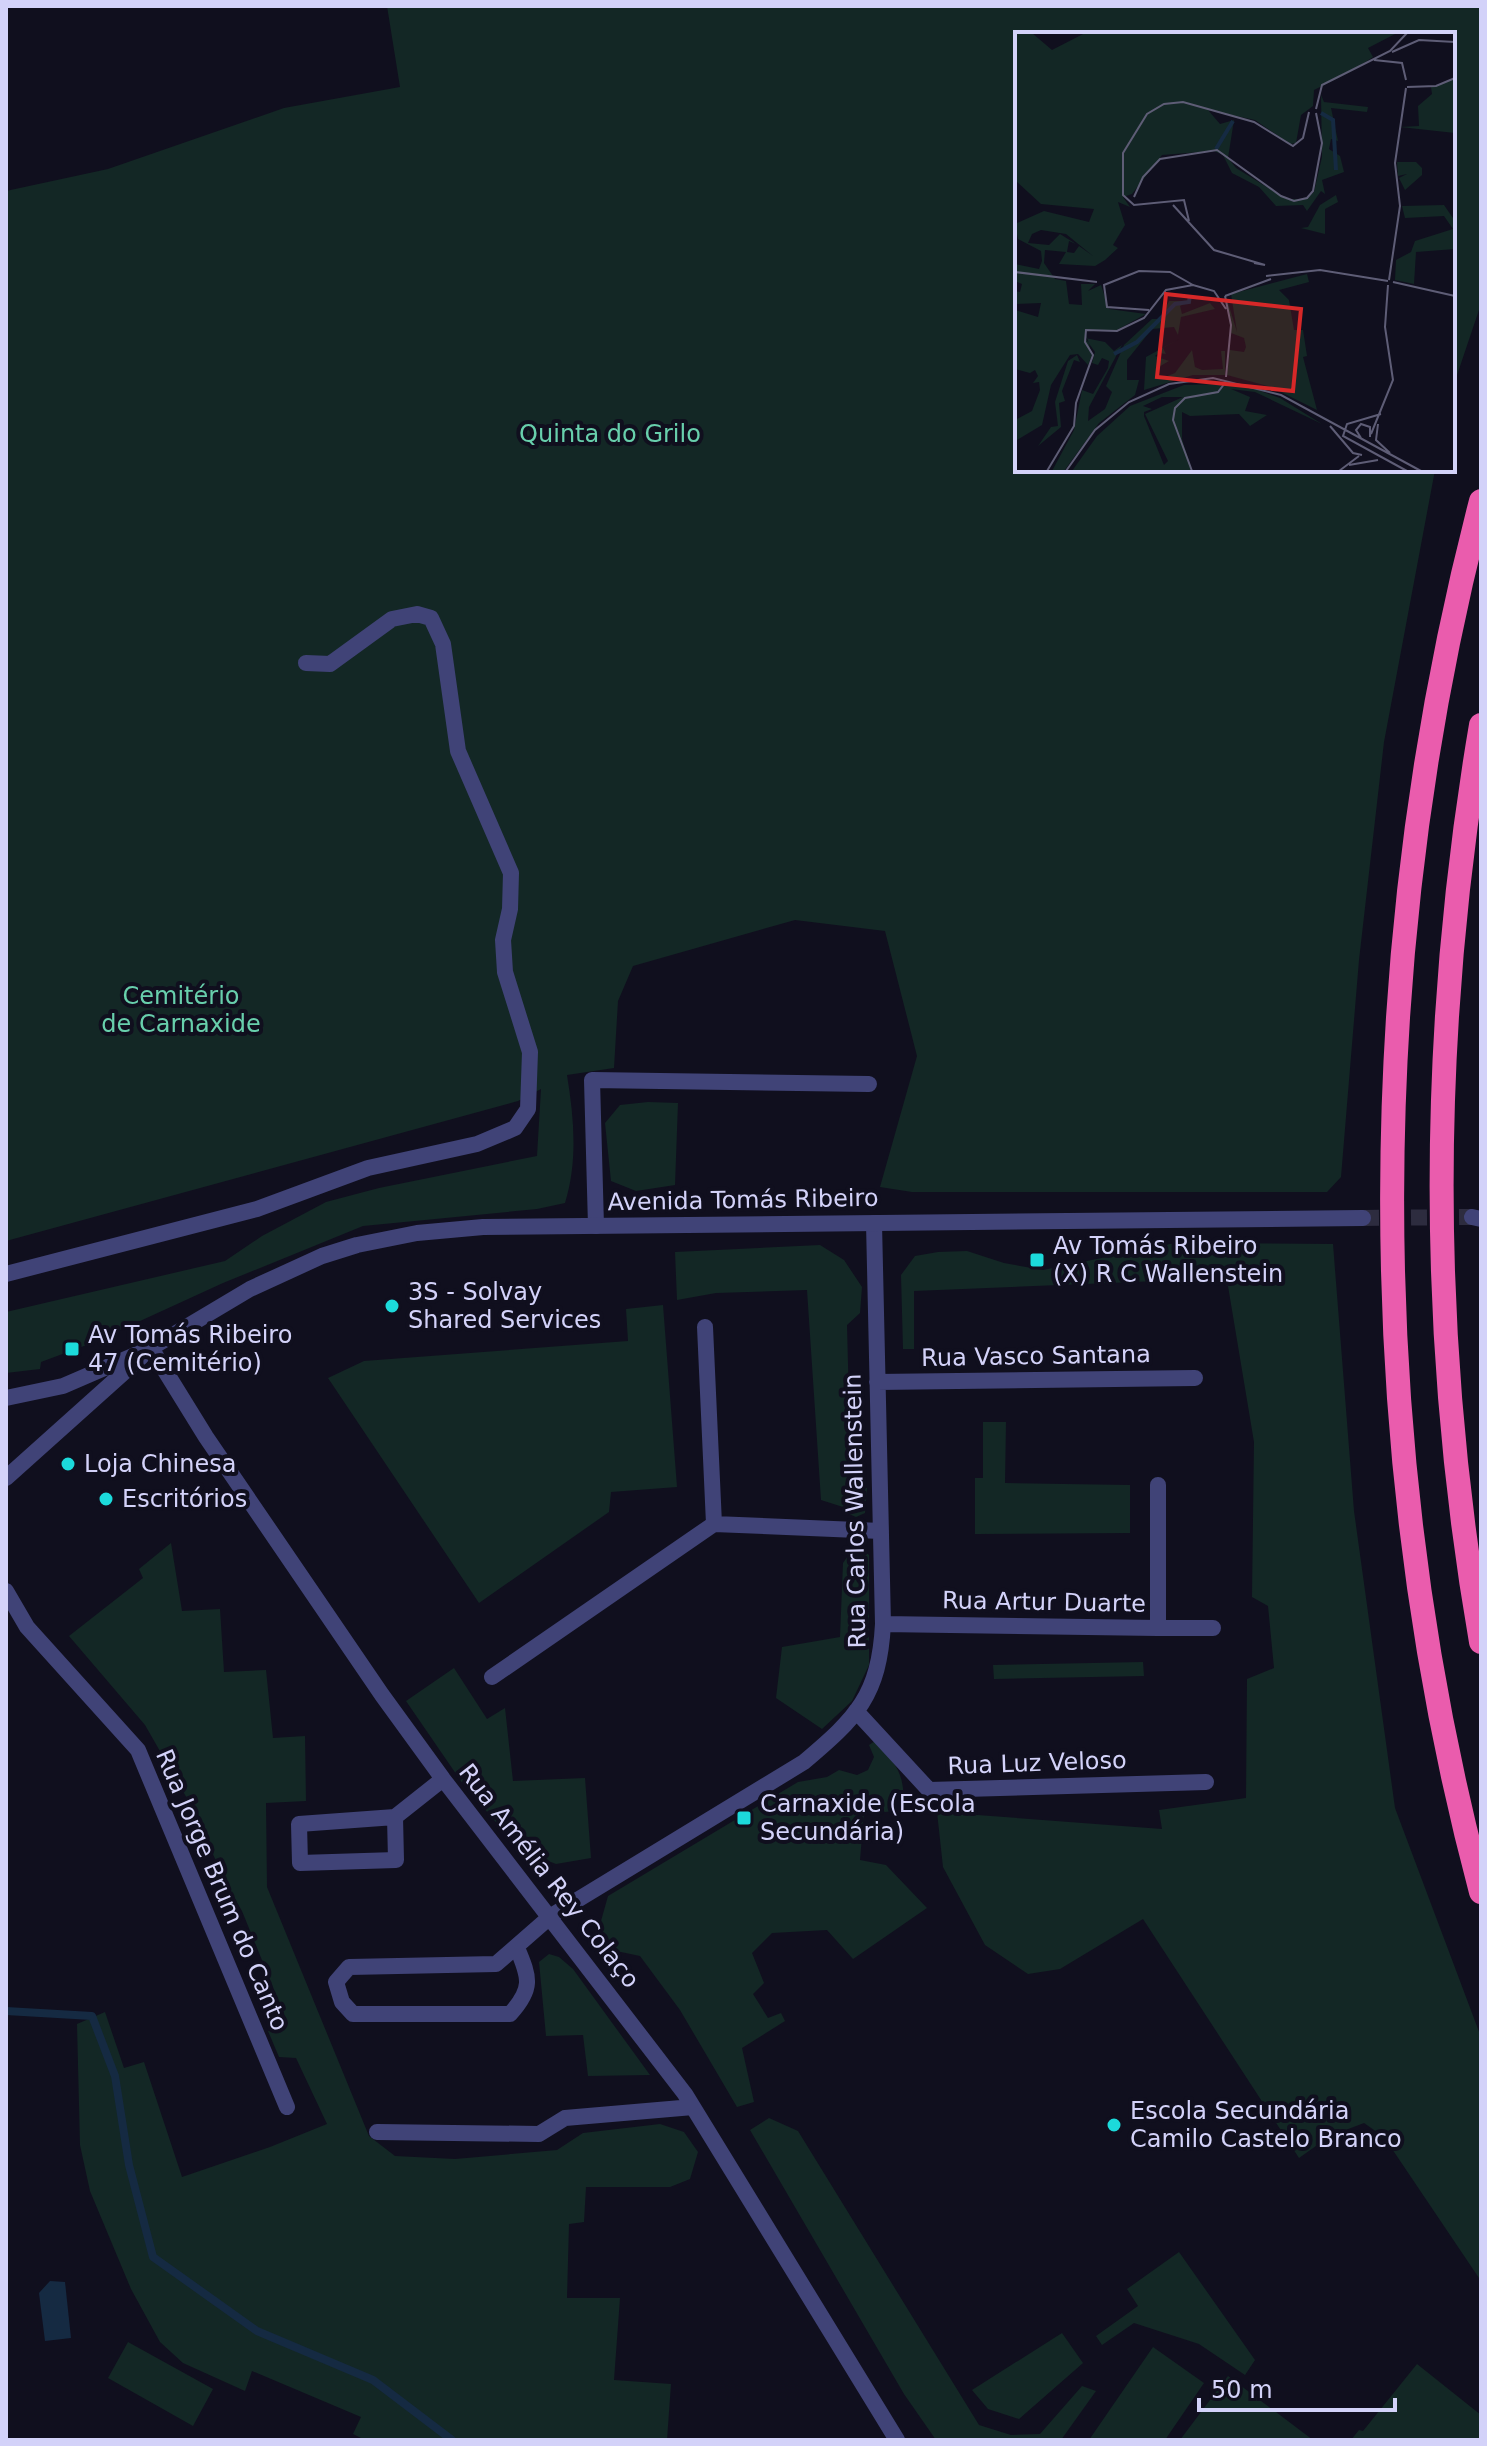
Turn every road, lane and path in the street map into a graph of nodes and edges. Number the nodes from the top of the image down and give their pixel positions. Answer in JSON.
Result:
{"nodes":[{"id":1,"x":1481,"y":501,"type":"edge"},
{"id":2,"x":306,"y":663,"type":"dead end"},
{"id":3,"x":1481,"y":725,"type":"edge"},
{"id":4,"x":869,"y":1084,"type":"dead end"},
{"id":5,"x":1363,"y":1218,"type":"tunnel mouth"},
{"id":6,"x":874,"y":1223,"type":"junction"},
{"id":7,"x":596,"y":1226,"type":"junction"},
{"id":8,"x":6,"y":1274,"type":"edge"},
{"id":9,"x":705,"y":1327,"type":"dead end"},
{"id":10,"x":151,"y":1348,"type":"junction"},
{"id":11,"x":1195,"y":1378,"type":"dead end"},
{"id":12,"x":877,"y":1382,"type":"junction"},
{"id":13,"x":6,"y":1398,"type":"edge"},
{"id":14,"x":6,"y":1478,"type":"edge"},
{"id":15,"x":1158,"y":1485,"type":"dead end"},
{"id":16,"x":714,"y":1524,"type":"junction"},
{"id":17,"x":881,"y":1531,"type":"junction"},
{"id":18,"x":6,"y":1591,"type":"edge"},
{"id":19,"x":883,"y":1624,"type":"junction"},
{"id":20,"x":1158,"y":1628,"type":"junction"},
{"id":21,"x":1213,"y":1628,"type":"dead end"},
{"id":22,"x":1481,"y":1642,"type":"edge"},
{"id":23,"x":492,"y":1677,"type":"dead end"},
{"id":24,"x":856,"y":1711,"type":"junction"},
{"id":25,"x":443,"y":1779,"type":"junction"},
{"id":26,"x":1206,"y":1782,"type":"dead end"},
{"id":27,"x":395,"y":1817,"type":"junction"},
{"id":28,"x":1481,"y":1892,"type":"edge"},
{"id":29,"x":551,"y":1916,"type":"junction"},
{"id":30,"x":517,"y":1948,"type":"junction"},
{"id":31,"x":287,"y":2107,"type":"dead end"},
{"id":32,"x":693,"y":2107,"type":"junction"},
{"id":33,"x":377,"y":2132,"type":"dead end"},
{"id":34,"x":897,"y":2440,"type":"edge"}],
"edges":[{"from":1,"to":28,"type":"highway"},
{"from":2,"to":8,"type":"street"},
{"from":3,"to":22,"type":"highway"},
{"from":4,"to":7,"type":"street"},
{"from":5,"to":6,"type":"street","name":"Avenida Tomás Ribeiro"},
{"from":6,"to":7,"type":"street","name":"Avenida Tomás Ribeiro"},
{"from":6,"to":12,"type":"street","name":"Rua Carlos Wallenstein"},
{"from":7,"to":10,"type":"street","name":"Avenida Tomás Ribeiro"},
{"from":9,"to":16,"type":"street"},
{"from":10,"to":13,"type":"street","name":"Avenida Tomás Ribeiro"},
{"from":10,"to":14,"type":"street","name":"Avenida Tomás Ribeiro"},
{"from":10,"to":25,"type":"street","name":"Rua Amélia Rey Colaço"},
{"from":11,"to":12,"type":"street","name":"Rua Vasco Santana"},
{"from":12,"to":17,"type":"street","name":"Rua Carlos Wallenstein"},
{"from":15,"to":20,"type":"street","name":"Rua Artur Duarte"},
{"from":16,"to":17,"type":"street"},
{"from":16,"to":23,"type":"street"},
{"from":17,"to":19,"type":"street","name":"Rua Carlos Wallenstein"},
{"from":18,"to":31,"type":"street","name":"Rua Jorge Brum do Canto"},
{"from":19,"to":20,"type":"street","name":"Rua Artur Duarte"},
{"from":19,"to":24,"type":"street","name":"Rua Carlos Wallenstein"},
{"from":20,"to":21,"type":"street"},
{"from":24,"to":26,"type":"street","name":"Rua Luz Veloso"},
{"from":24,"to":29,"type":"street","name":"Rua Carlos Wallenstein"},
{"from":25,"to":27,"type":"street"},
{"from":25,"to":29,"type":"street","name":"Rua Amélia Rey Colaço"},
{"from":27,"to":27,"type":"street"},
{"from":29,"to":30,"type":"street","name":"Rua Carlos Wallenstein"},
{"from":29,"to":32,"type":"street","name":"Rua Amélia Rey Colaço"},
{"from":30,"to":30,"type":"street","name":"Rua Carlos Wallenstein"},
{"from":32,"to":33,"type":"street"},
{"from":32,"to":34,"type":"street","name":"Rua Amélia Rey Colaço"}]}
